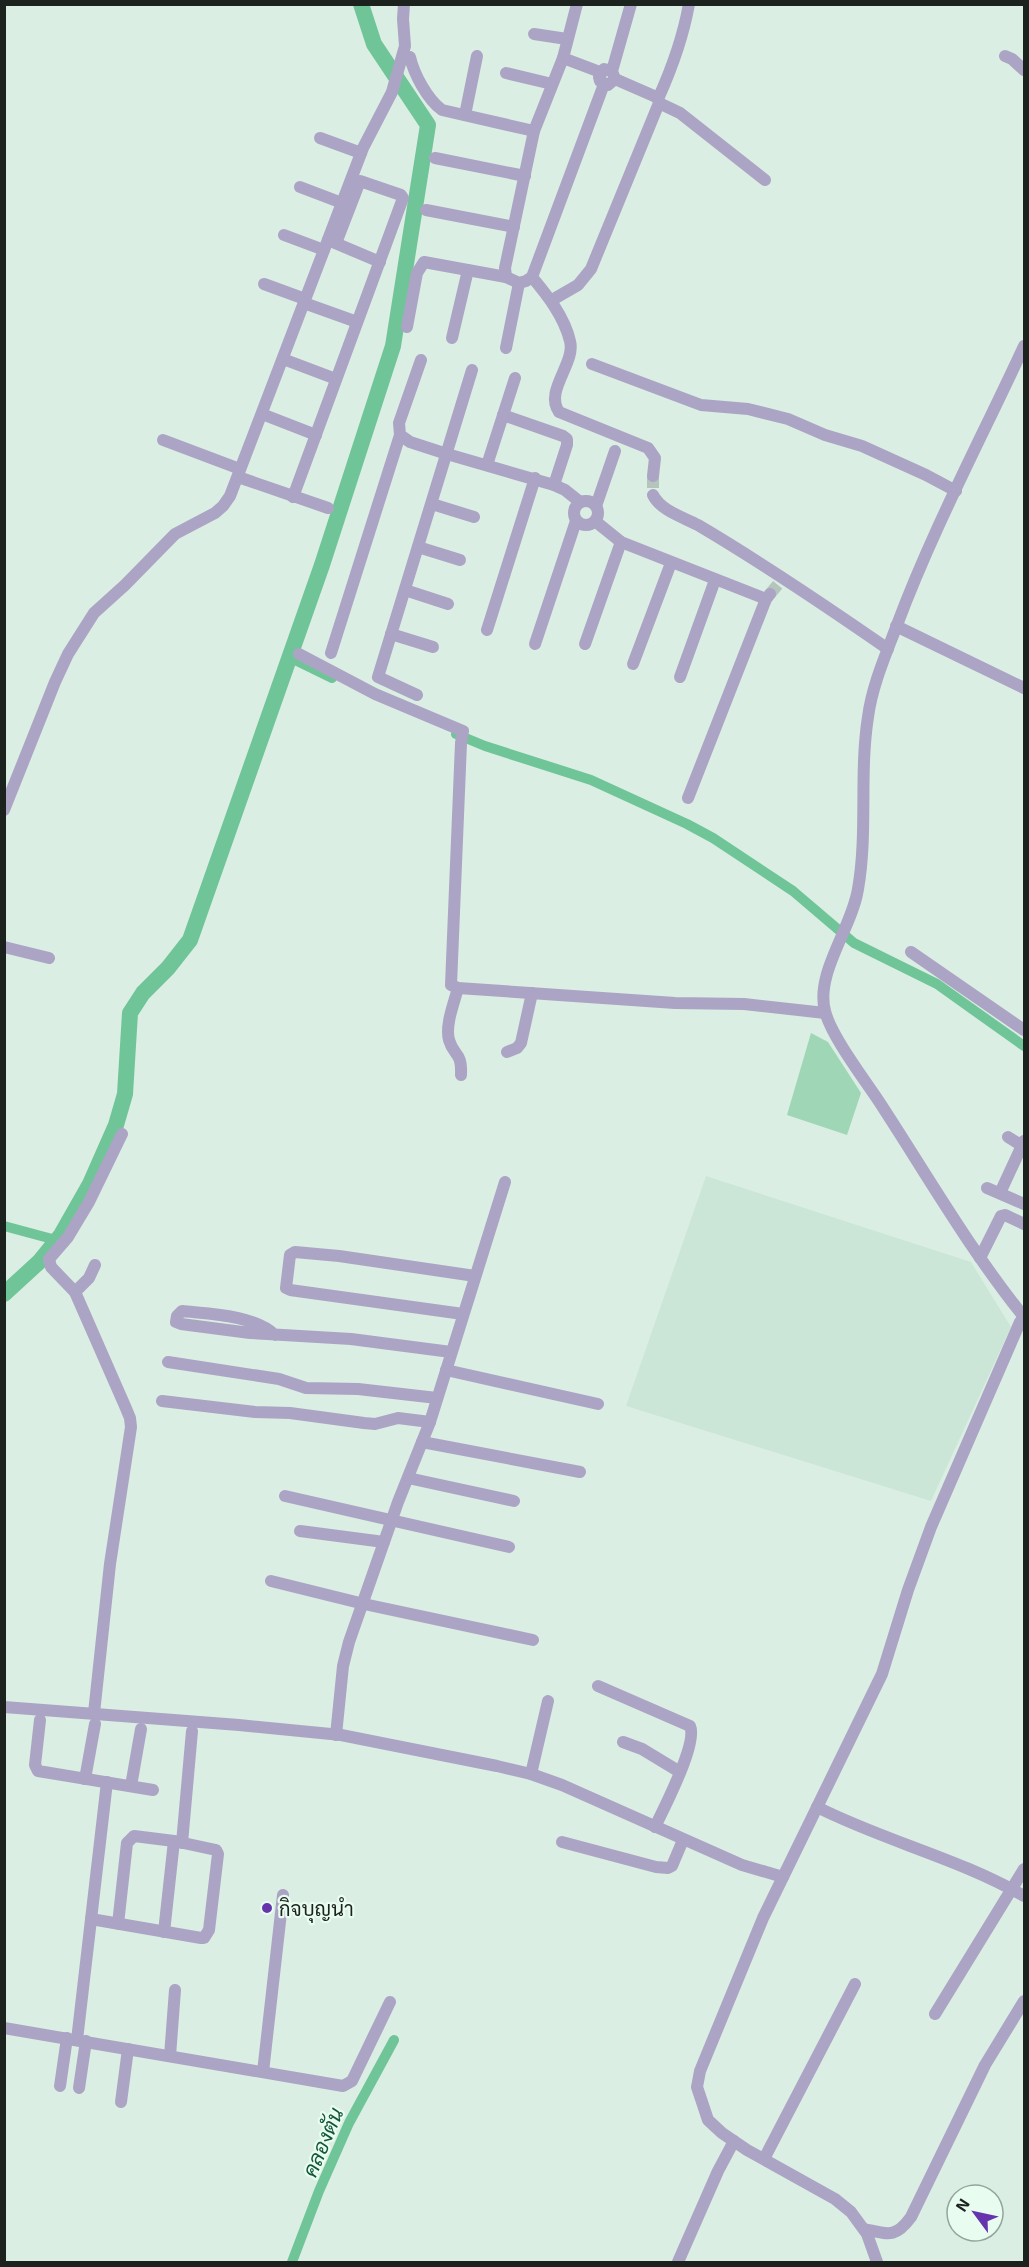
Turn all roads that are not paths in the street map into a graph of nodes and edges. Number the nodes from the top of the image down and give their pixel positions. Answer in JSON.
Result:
{"nodes":[{"id":1,"x":404,"y":4,"type":"edge"},
{"id":2,"x":577,"y":4,"type":"edge"},
{"id":3,"x":631,"y":4,"type":"edge"},
{"id":4,"x":688,"y":4,"type":"edge"},
{"id":5,"x":534,"y":34,"type":"dead end"},
{"id":6,"x":567,"y":39,"type":"junction"},
{"id":7,"x":477,"y":56,"type":"dead end"},
{"id":8,"x":1005,"y":56,"type":"dead end"},
{"id":9,"x":406,"y":57,"type":"junction"},
{"id":10,"x":563,"y":58,"type":"junction"},
{"id":11,"x":1024,"y":70,"type":"edge"},
{"id":12,"x":506,"y":73,"type":"dead end"},
{"id":13,"x":608,"y":77,"type":"junction"},
{"id":14,"x":552,"y":84,"type":"junction"},
{"id":15,"x":658,"y":101,"type":"junction"},
{"id":16,"x":465,"y":116,"type":"junction"},
{"id":17,"x":534,"y":131,"type":"junction"},
{"id":18,"x":320,"y":138,"type":"dead end"},
{"id":19,"x":361,"y":153,"type":"junction"},
{"id":20,"x":435,"y":158,"type":"dead end"},
{"id":21,"x":525,"y":176,"type":"junction"},
{"id":22,"x":765,"y":180,"type":"dead end"},
{"id":23,"x":300,"y":187,"type":"dead end"},
{"id":24,"x":342,"y":203,"type":"junction"},
{"id":25,"x":426,"y":210,"type":"dead end"},
{"id":26,"x":513,"y":227,"type":"junction"},
{"id":27,"x":284,"y":234,"type":"dead end"},
{"id":28,"x":329,"y":244,"type":"junction"},
{"id":29,"x":380,"y":262,"type":"junction"},
{"id":30,"x":468,"y":270,"type":"junction"},
{"id":31,"x":506,"y":277,"type":"junction"},
{"id":32,"x":532,"y":277,"type":"junction"},
{"id":33,"x":519,"y":283,"type":"junction"},
{"id":34,"x":264,"y":284,"type":"dead end"},
{"id":35,"x":552,"y":300,"type":"junction"},
{"id":36,"x":304,"y":301,"type":"junction"},
{"id":37,"x":357,"y":322,"type":"junction"},
{"id":38,"x":406,"y":327,"type":"dead end"},
{"id":39,"x":452,"y":338,"type":"dead end"},
{"id":40,"x":1024,"y":346,"type":"edge"},
{"id":41,"x":506,"y":348,"type":"dead end"},
{"id":42,"x":283,"y":359,"type":"junction"},
{"id":43,"x":421,"y":360,"type":"dead end"},
{"id":44,"x":592,"y":364,"type":"dead end"},
{"id":45,"x":472,"y":370,"type":"dead end"},
{"id":46,"x":515,"y":378,"type":"dead end"},
{"id":47,"x":336,"y":379,"type":"junction"},
{"id":48,"x":262,"y":414,"type":"junction"},
{"id":49,"x":503,"y":415,"type":"junction"},
{"id":50,"x":316,"y":435,"type":"junction"},
{"id":51,"x":400,"y":435,"type":"junction"},
{"id":52,"x":163,"y":440,"type":"dead end"},
{"id":53,"x":615,"y":451,"type":"dead end"},
{"id":54,"x":447,"y":454,"type":"junction"},
{"id":55,"x":488,"y":465,"type":"junction"},
{"id":56,"x":239,"y":473,"type":"junction"},
{"id":57,"x":653,"y":476,"type":"tunnel mouth"},
{"id":58,"x":535,"y":478,"type":"junction"},
{"id":59,"x":554,"y":485,"type":"junction"},
{"id":60,"x":956,"y":491,"type":"junction"},
{"id":61,"x":653,"y":495,"type":"dead end"},
{"id":62,"x":293,"y":497,"type":"junction"},
{"id":63,"x":580,"y":502,"type":"junction"},
{"id":64,"x":432,"y":504,"type":"junction"},
{"id":65,"x":596,"y":506,"type":"junction"},
{"id":66,"x":328,"y":508,"type":"dead end"},
{"id":67,"x":474,"y":517,"type":"dead end"},
{"id":68,"x":576,"y":521,"type":"junction"},
{"id":69,"x":595,"y":521,"type":"junction"},
{"id":70,"x":621,"y":542,"type":"junction"},
{"id":71,"x":418,"y":547,"type":"junction"},
{"id":72,"x":459,"y":560,"type":"dead end"},
{"id":73,"x":671,"y":563,"type":"junction"},
{"id":74,"x":715,"y":580,"type":"junction"},
{"id":75,"x":405,"y":590,"type":"junction"},
{"id":76,"x":448,"y":604,"type":"dead end"},
{"id":77,"x":487,"y":630,"type":"dead end"},
{"id":78,"x":902,"y":630,"type":"junction"},
{"id":79,"x":391,"y":634,"type":"junction"},
{"id":80,"x":535,"y":644,"type":"dead end"},
{"id":81,"x":585,"y":644,"type":"dead end"},
{"id":82,"x":433,"y":647,"type":"dead end"},
{"id":83,"x":888,"y":649,"type":"junction"},
{"id":84,"x":331,"y":653,"type":"dead end"},
{"id":85,"x":299,"y":654,"type":"dead end"},
{"id":86,"x":633,"y":664,"type":"dead end"},
{"id":87,"x":680,"y":677,"type":"dead end"},
{"id":88,"x":1024,"y":688,"type":"edge"},
{"id":89,"x":417,"y":695,"type":"dead end"},
{"id":90,"x":688,"y":798,"type":"dead end"},
{"id":91,"x":4,"y":810,"type":"edge"},
{"id":92,"x":4,"y":946,"type":"edge"},
{"id":93,"x":911,"y":952,"type":"dead end"},
{"id":94,"x":49,"y":958,"type":"dead end"},
{"id":95,"x":458,"y":988,"type":"junction"},
{"id":96,"x":532,"y":993,"type":"junction"},
{"id":97,"x":825,"y":1012,"type":"junction"},
{"id":98,"x":1024,"y":1030,"type":"edge"},
{"id":99,"x":507,"y":1052,"type":"dead end"},
{"id":100,"x":461,"y":1075,"type":"dead end"},
{"id":101,"x":122,"y":1134,"type":"dead end"},
{"id":102,"x":1008,"y":1137,"type":"dead end"},
{"id":103,"x":1024,"y":1145,"type":"edge"},
{"id":104,"x":505,"y":1182,"type":"dead end"},
{"id":105,"x":987,"y":1188,"type":"dead end"},
{"id":106,"x":1000,"y":1193,"type":"junction"},
{"id":107,"x":1024,"y":1204,"type":"edge"},
{"id":108,"x":1020,"y":1222,"type":"edge"},
{"id":109,"x":980,"y":1258,"type":"junction"},
{"id":110,"x":95,"y":1265,"type":"dead end"},
{"id":111,"x":476,"y":1275,"type":"junction"},
{"id":112,"x":75,"y":1292,"type":"junction"},
{"id":113,"x":463,"y":1314,"type":"junction"},
{"id":114,"x":1024,"y":1317,"type":"edge"},
{"id":115,"x":275,"y":1335,"type":"junction"},
{"id":116,"x":451,"y":1352,"type":"junction"},
{"id":117,"x":168,"y":1362,"type":"dead end"},
{"id":118,"x":446,"y":1370,"type":"junction"},
{"id":119,"x":437,"y":1398,"type":"junction"},
{"id":120,"x":162,"y":1401,"type":"dead end"},
{"id":121,"x":598,"y":1404,"type":"dead end"},
{"id":122,"x":430,"y":1422,"type":"junction"},
{"id":123,"x":422,"y":1442,"type":"junction"},
{"id":124,"x":580,"y":1472,"type":"dead end"},
{"id":125,"x":408,"y":1478,"type":"junction"},
{"id":126,"x":285,"y":1496,"type":"dead end"},
{"id":127,"x":514,"y":1501,"type":"dead end"},
{"id":128,"x":391,"y":1521,"type":"junction"},
{"id":129,"x":300,"y":1531,"type":"dead end"},
{"id":130,"x":384,"y":1542,"type":"junction"},
{"id":131,"x":509,"y":1547,"type":"dead end"},
{"id":132,"x":272,"y":1581,"type":"dead end"},
{"id":133,"x":364,"y":1604,"type":"junction"},
{"id":134,"x":533,"y":1640,"type":"dead end"},
{"id":135,"x":598,"y":1686,"type":"dead end"},
{"id":136,"x":548,"y":1701,"type":"dead end"},
{"id":137,"x":4,"y":1707,"type":"edge"},
{"id":138,"x":95,"y":1719,"type":"junction"},
{"id":139,"x":40,"y":1720,"type":"dead end"},
{"id":140,"x":141,"y":1730,"type":"dead end"},
{"id":141,"x":192,"y":1731,"type":"dead end"},
{"id":142,"x":336,"y":1735,"type":"junction"},
{"id":143,"x":623,"y":1742,"type":"dead end"},
{"id":144,"x":680,"y":1772,"type":"junction"},
{"id":145,"x":527,"y":1773,"type":"junction"},
{"id":146,"x":85,"y":1779,"type":"junction"},
{"id":147,"x":107,"y":1782,"type":"junction"},
{"id":148,"x":131,"y":1786,"type":"junction"},
{"id":149,"x":153,"y":1790,"type":"dead end"},
{"id":150,"x":817,"y":1807,"type":"junction"},
{"id":151,"x":655,"y":1827,"type":"junction"},
{"id":152,"x":683,"y":1840,"type":"junction"},
{"id":153,"x":178,"y":1842,"type":"junction"},
{"id":154,"x":562,"y":1842,"type":"dead end"},
{"id":155,"x":1024,"y":1869,"type":"edge"},
{"id":156,"x":783,"y":1877,"type":"junction"},
{"id":157,"x":1012,"y":1889,"type":"junction"},
{"id":158,"x":283,"y":1895,"type":"dead end"},
{"id":159,"x":1024,"y":1896,"type":"edge"},
{"id":160,"x":91,"y":1919,"type":"junction"},
{"id":161,"x":118,"y":1924,"type":"junction"},
{"id":162,"x":164,"y":1932,"type":"junction"},
{"id":163,"x":855,"y":1984,"type":"dead end"},
{"id":164,"x":175,"y":1990,"type":"dead end"},
{"id":165,"x":1024,"y":2001,"type":"edge"},
{"id":166,"x":390,"y":2002,"type":"dead end"},
{"id":167,"x":935,"y":2014,"type":"dead end"},
{"id":168,"x":4,"y":2028,"type":"edge"},
{"id":169,"x":76,"y":2040,"type":"junction"},
{"id":170,"x":128,"y":2049,"type":"junction"},
{"id":171,"x":170,"y":2056,"type":"junction"},
{"id":172,"x":263,"y":2072,"type":"junction"},
{"id":173,"x":60,"y":2086,"type":"dead end"},
{"id":174,"x":79,"y":2088,"type":"dead end"},
{"id":175,"x":121,"y":2102,"type":"dead end"},
{"id":176,"x":734,"y":2141,"type":"junction"},
{"id":177,"x":764,"y":2159,"type":"junction"},
{"id":178,"x":864,"y":2229,"type":"junction"},
{"id":179,"x":678,"y":2262,"type":"edge"},
{"id":180,"x":877,"y":2262,"type":"edge"}],
"edges":[{"from":1,"to":9,"type":"street"},
{"from":2,"to":6,"type":"street"},
{"from":3,"to":13,"type":"street"},
{"from":4,"to":15,"type":"street"},
{"from":5,"to":6,"type":"street"},
{"from":6,"to":10,"type":"street"},
{"from":7,"to":16,"type":"street"},
{"from":8,"to":11,"type":"street"},
{"from":9,"to":16,"type":"street"},
{"from":9,"to":19,"type":"street"},
{"from":10,"to":13,"type":"street"},
{"from":10,"to":14,"type":"street"},
{"from":12,"to":14,"type":"street"},
{"from":13,"to":15,"type":"street"},
{"from":13,"to":32,"type":"street"},
{"from":14,"to":17,"type":"street"},
{"from":15,"to":22,"type":"street"},
{"from":15,"to":35,"type":"street"},
{"from":16,"to":17,"type":"street"},
{"from":17,"to":21,"type":"street"},
{"from":18,"to":19,"type":"street"},
{"from":19,"to":24,"type":"street"},
{"from":20,"to":21,"type":"street"},
{"from":21,"to":26,"type":"street"},
{"from":23,"to":24,"type":"street"},
{"from":24,"to":28,"type":"street"},
{"from":25,"to":26,"type":"street"},
{"from":26,"to":31,"type":"street"},
{"from":27,"to":28,"type":"street"},
{"from":28,"to":29,"type":"street"},
{"from":28,"to":29,"type":"street"},
{"from":28,"to":36,"type":"street"},
{"from":29,"to":37,"type":"street"},
{"from":30,"to":31,"type":"street"},
{"from":30,"to":38,"type":"street"},
{"from":30,"to":39,"type":"street"},
{"from":31,"to":33,"type":"street"},
{"from":32,"to":33,"type":"street"},
{"from":32,"to":35,"type":"street"},
{"from":33,"to":41,"type":"street"},
{"from":34,"to":36,"type":"street"},
{"from":35,"to":57,"type":"street"},
{"from":36,"to":37,"type":"street"},
{"from":36,"to":42,"type":"street"},
{"from":37,"to":47,"type":"street"},
{"from":40,"to":60,"type":"street"},
{"from":42,"to":47,"type":"street"},
{"from":42,"to":48,"type":"street"},
{"from":43,"to":51,"type":"street"},
{"from":44,"to":60,"type":"street"},
{"from":45,"to":54,"type":"street"},
{"from":46,"to":49,"type":"street"},
{"from":47,"to":50,"type":"street"},
{"from":48,"to":50,"type":"street"},
{"from":48,"to":56,"type":"street"},
{"from":49,"to":55,"type":"street"},
{"from":49,"to":59,"type":"street"},
{"from":50,"to":62,"type":"street"},
{"from":51,"to":54,"type":"street"},
{"from":51,"to":84,"type":"street"},
{"from":52,"to":56,"type":"street"},
{"from":53,"to":65,"type":"street"},
{"from":54,"to":55,"type":"street"},
{"from":54,"to":64,"type":"street"},
{"from":55,"to":58,"type":"street"},
{"from":56,"to":62,"type":"street"},
{"from":56,"to":91,"type":"street"},
{"from":58,"to":59,"type":"street"},
{"from":58,"to":77,"type":"street"},
{"from":59,"to":63,"type":"street"},
{"from":60,"to":78,"type":"street"},
{"from":61,"to":83,"type":"street"},
{"from":62,"to":66,"type":"street"},
{"from":63,"to":65,"type":"street"},
{"from":63,"to":68,"type":"street"},
{"from":64,"to":67,"type":"street"},
{"from":64,"to":71,"type":"street"},
{"from":65,"to":69,"type":"street"},
{"from":68,"to":69,"type":"street"},
{"from":68,"to":80,"type":"street"},
{"from":69,"to":70,"type":"street"},
{"from":70,"to":73,"type":"street"},
{"from":70,"to":81,"type":"street"},
{"from":71,"to":72,"type":"street"},
{"from":71,"to":75,"type":"street"},
{"from":73,"to":74,"type":"street"},
{"from":73,"to":86,"type":"street"},
{"from":74,"to":87,"type":"street"},
{"from":74,"to":90,"type":"street"},
{"from":75,"to":76,"type":"street"},
{"from":75,"to":79,"type":"street"},
{"from":78,"to":83,"type":"street"},
{"from":78,"to":88,"type":"street"},
{"from":79,"to":82,"type":"street"},
{"from":79,"to":89,"type":"street"},
{"from":83,"to":97,"type":"street"},
{"from":85,"to":95,"type":"street"},
{"from":92,"to":94,"type":"street"},
{"from":93,"to":98,"type":"street"},
{"from":95,"to":96,"type":"street"},
{"from":95,"to":100,"type":"street"},
{"from":96,"to":97,"type":"street"},
{"from":96,"to":99,"type":"street"},
{"from":97,"to":109,"type":"street"},
{"from":101,"to":112,"type":"street"},
{"from":102,"to":103,"type":"street"},
{"from":103,"to":106,"type":"street"},
{"from":104,"to":111,"type":"street"},
{"from":105,"to":106,"type":"street"},
{"from":106,"to":107,"type":"street"},
{"from":107,"to":108,"type":"street"},
{"from":108,"to":109,"type":"street"},
{"from":109,"to":114,"type":"street"},
{"from":110,"to":112,"type":"street"},
{"from":111,"to":113,"type":"street"},
{"from":111,"to":113,"type":"street"},
{"from":112,"to":138,"type":"street"},
{"from":113,"to":116,"type":"street"},
{"from":114,"to":150,"type":"street"},
{"from":115,"to":115,"type":"street"},
{"from":115,"to":116,"type":"street"},
{"from":116,"to":118,"type":"street"},
{"from":117,"to":119,"type":"street"},
{"from":118,"to":119,"type":"street"},
{"from":118,"to":121,"type":"street"},
{"from":119,"to":122,"type":"street"},
{"from":120,"to":122,"type":"street"},
{"from":122,"to":123,"type":"street"},
{"from":123,"to":124,"type":"street"},
{"from":123,"to":125,"type":"street"},
{"from":125,"to":127,"type":"street"},
{"from":125,"to":128,"type":"street"},
{"from":126,"to":128,"type":"street"},
{"from":128,"to":130,"type":"street"},
{"from":128,"to":131,"type":"street"},
{"from":129,"to":130,"type":"street"},
{"from":130,"to":133,"type":"street"},
{"from":132,"to":133,"type":"street"},
{"from":133,"to":134,"type":"street"},
{"from":133,"to":142,"type":"street"},
{"from":135,"to":144,"type":"street"},
{"from":136,"to":145,"type":"street"},
{"from":137,"to":138,"type":"street"},
{"from":138,"to":142,"type":"street"},
{"from":138,"to":146,"type":"street"},
{"from":139,"to":146,"type":"street"},
{"from":140,"to":148,"type":"street"},
{"from":141,"to":153,"type":"street"},
{"from":142,"to":145,"type":"street"},
{"from":143,"to":144,"type":"street"},
{"from":144,"to":151,"type":"street"},
{"from":145,"to":151,"type":"street"},
{"from":146,"to":147,"type":"street"},
{"from":147,"to":148,"type":"street"},
{"from":147,"to":160,"type":"street"},
{"from":148,"to":149,"type":"street"},
{"from":150,"to":156,"type":"street"},
{"from":150,"to":157,"type":"street"},
{"from":151,"to":152,"type":"street"},
{"from":152,"to":154,"type":"street"},
{"from":152,"to":156,"type":"street"},
{"from":153,"to":161,"type":"street"},
{"from":153,"to":162,"type":"street"},
{"from":153,"to":162,"type":"street"},
{"from":155,"to":157,"type":"street"},
{"from":156,"to":176,"type":"street"},
{"from":157,"to":159,"type":"street"},
{"from":157,"to":167,"type":"street"},
{"from":158,"to":172,"type":"street"},
{"from":160,"to":161,"type":"street"},
{"from":160,"to":169,"type":"street"},
{"from":161,"to":162,"type":"street"},
{"from":163,"to":177,"type":"street"},
{"from":164,"to":171,"type":"street"},
{"from":165,"to":178,"type":"street"},
{"from":166,"to":172,"type":"street"},
{"from":168,"to":169,"type":"street"},
{"from":169,"to":170,"type":"street"},
{"from":169,"to":173,"type":"street"},
{"from":169,"to":174,"type":"street"},
{"from":170,"to":171,"type":"street"},
{"from":170,"to":175,"type":"street"},
{"from":171,"to":172,"type":"street"},
{"from":176,"to":177,"type":"street"},
{"from":176,"to":179,"type":"street"},
{"from":177,"to":178,"type":"street"},
{"from":178,"to":180,"type":"street"}]}
